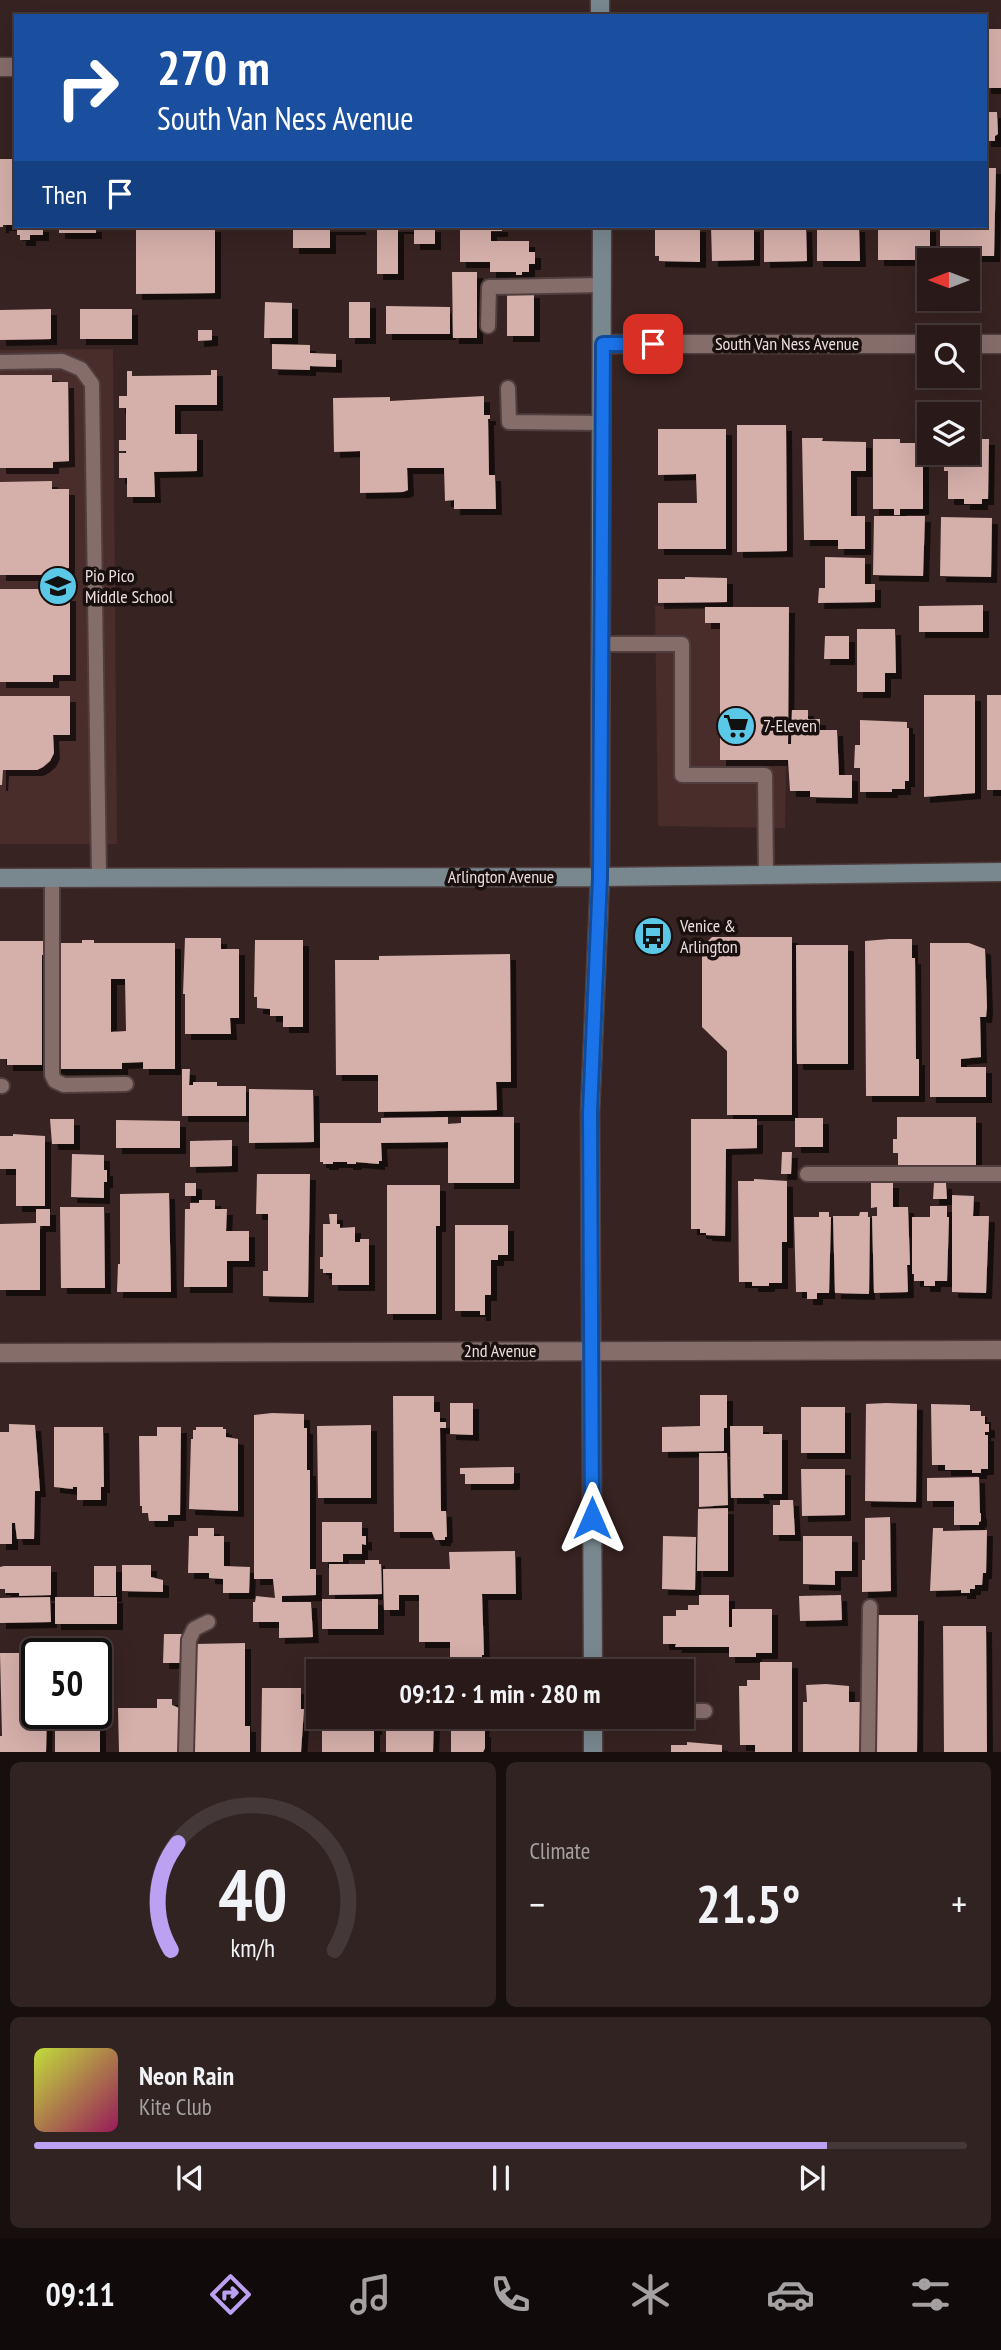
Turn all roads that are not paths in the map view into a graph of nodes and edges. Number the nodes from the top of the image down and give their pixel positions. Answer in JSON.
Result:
{"nodes":[{"id":1,"x":602,"y":228,"type":"edge"},
{"id":2,"x":602,"y":285,"type":"junction"},
{"id":3,"x":488,"y":326,"type":"dead end"},
{"id":4,"x":603,"y":344,"type":"junction"},
{"id":5,"x":917,"y":344,"type":"edge"},
{"id":6,"x":980,"y":344,"type":"edge"},
{"id":7,"x":1001,"y":344,"type":"edge"},
{"id":8,"x":0,"y":362,"type":"edge"},
{"id":9,"x":508,"y":388,"type":"dead end"},
{"id":10,"x":602,"y":423,"type":"junction"},
{"id":11,"x":602,"y":644,"type":"junction"},
{"id":12,"x":1001,"y":872,"type":"edge"},
{"id":13,"x":766,"y":875,"type":"junction"},
{"id":14,"x":600,"y":877,"type":"junction"},
{"id":15,"x":0,"y":878,"type":"edge"},
{"id":16,"x":52,"y":878,"type":"junction"},
{"id":17,"x":99,"y":878,"type":"junction"},
{"id":18,"x":126,"y":1084,"type":"dead end"},
{"id":19,"x":807,"y":1174,"type":"dead end"},
{"id":20,"x":1001,"y":1174,"type":"edge"},
{"id":21,"x":1001,"y":1350,"type":"edge"},
{"id":22,"x":592,"y":1351,"type":"junction"},
{"id":23,"x":0,"y":1353,"type":"edge"},
{"id":24,"x":870,"y":1607,"type":"dead end"},
{"id":25,"x":208,"y":1622,"type":"dead end"},
{"id":26,"x":593,"y":1659,"type":"edge"},
{"id":27,"x":694,"y":1711,"type":"edge"},
{"id":28,"x":705,"y":1711,"type":"dead end"},
{"id":29,"x":593,"y":1729,"type":"edge"},
{"id":30,"x":186,"y":1752,"type":"edge"},
{"id":31,"x":593,"y":1752,"type":"edge"},
{"id":32,"x":868,"y":1752,"type":"edge"}],
"edges":[{"from":1,"to":2,"type":"main road"},
{"from":2,"to":3,"type":"lane"},
{"from":2,"to":4,"type":"main road"},
{"from":4,"to":5,"type":"street","name":"South Van Ness Avenue"},
{"from":4,"to":10,"type":"main road"},
{"from":6,"to":7,"type":"street"},
{"from":8,"to":17,"type":"lane"},
{"from":9,"to":10,"type":"lane"},
{"from":10,"to":11,"type":"main road"},
{"from":11,"to":13,"type":"lane"},
{"from":11,"to":14,"type":"main road"},
{"from":12,"to":13,"type":"main road","name":"Arlington Avenue"},
{"from":13,"to":14,"type":"main road","name":"Arlington Avenue"},
{"from":14,"to":17,"type":"main road","name":"Arlington Avenue"},
{"from":14,"to":22,"type":"main road"},
{"from":15,"to":16,"type":"main road","name":"Arlington Avenue"},
{"from":16,"to":17,"type":"main road","name":"Arlington Avenue"},
{"from":16,"to":18,"type":"lane"},
{"from":19,"to":20,"type":"lane"},
{"from":21,"to":22,"type":"street","name":"2nd Avenue"},
{"from":22,"to":23,"type":"street","name":"2nd Avenue"},
{"from":22,"to":26,"type":"main road"},
{"from":24,"to":32,"type":"lane"},
{"from":25,"to":30,"type":"lane"},
{"from":27,"to":28,"type":"lane"},
{"from":29,"to":31,"type":"main road"}]}
